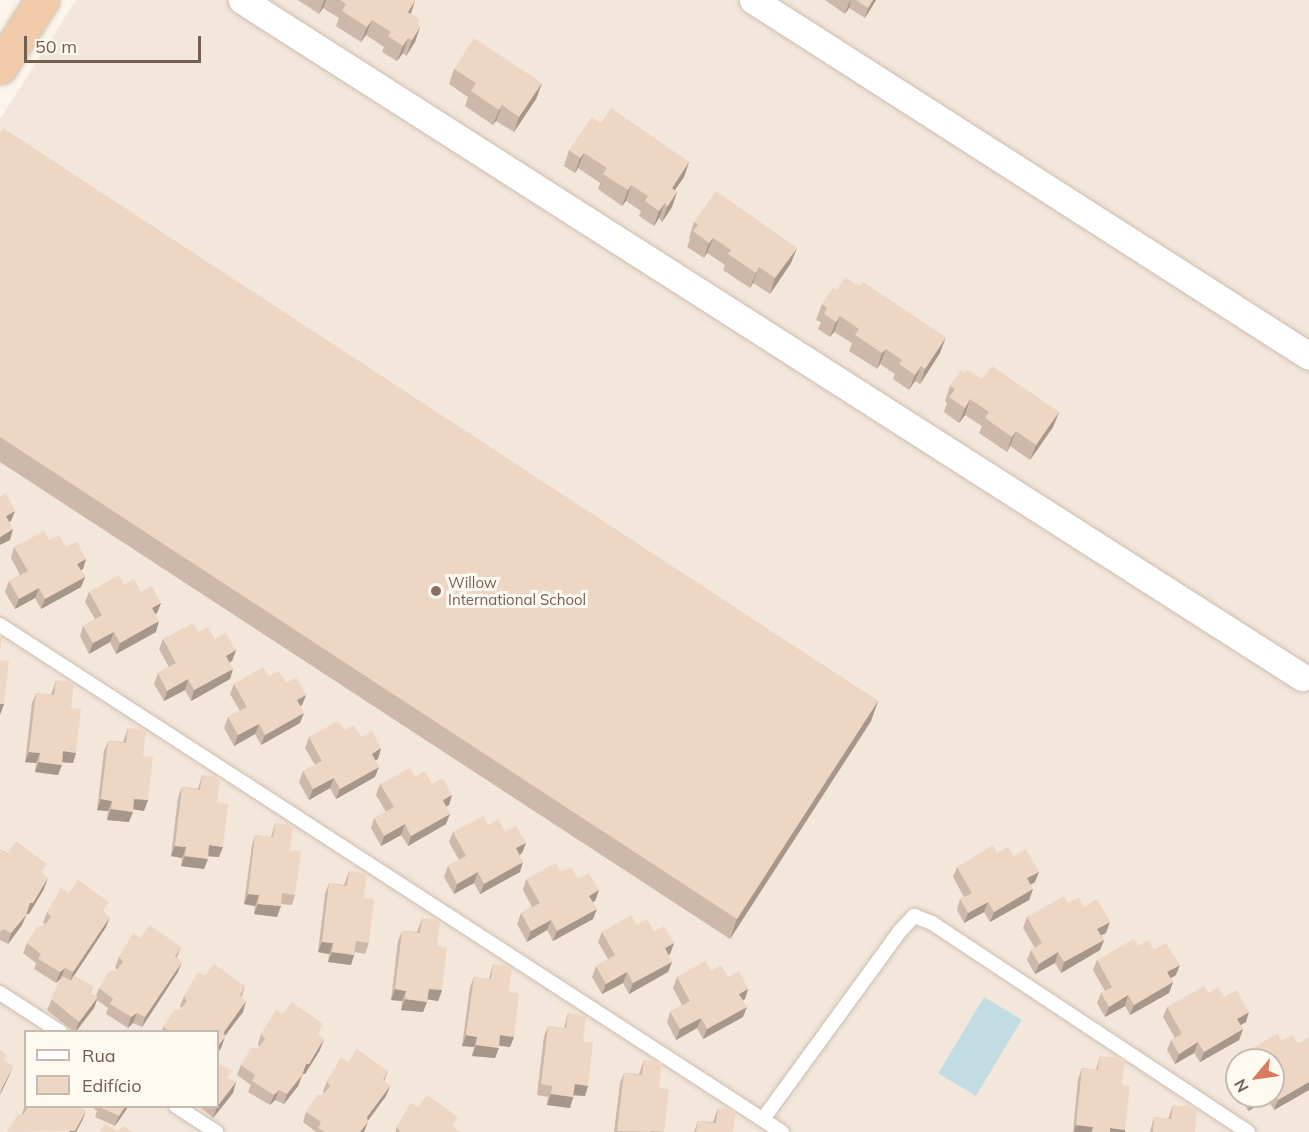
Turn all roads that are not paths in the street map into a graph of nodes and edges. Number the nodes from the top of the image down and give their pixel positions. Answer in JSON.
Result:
{"nodes":[{"id":1,"x":42,"y":0,"type":"edge"},
{"id":2,"x":242,"y":0,"type":"edge"},
{"id":3,"x":753,"y":0,"type":"edge"},
{"id":4,"x":0,"y":67,"type":"edge"},
{"id":5,"x":1309,"y":356,"type":"edge"},
{"id":6,"x":0,"y":624,"type":"edge"},
{"id":7,"x":1302,"y":677,"type":"dead end"},
{"id":8,"x":0,"y":993,"type":"edge"},
{"id":9,"x":57,"y":1030,"type":"edge"},
{"id":10,"x":178,"y":1108,"type":"edge"},
{"id":11,"x":763,"y":1119,"type":"junction"},
{"id":12,"x":216,"y":1132,"type":"edge"},
{"id":13,"x":782,"y":1132,"type":"edge"},
{"id":14,"x":1248,"y":1132,"type":"edge"}],
"edges":[{"from":1,"to":4,"type":"highway"},
{"from":2,"to":7,"type":"street"},
{"from":3,"to":5,"type":"street"},
{"from":6,"to":11,"type":"lane"},
{"from":8,"to":9,"type":"lane"},
{"from":10,"to":12,"type":"lane"},
{"from":11,"to":13,"type":"lane"},
{"from":11,"to":14,"type":"lane"}]}
